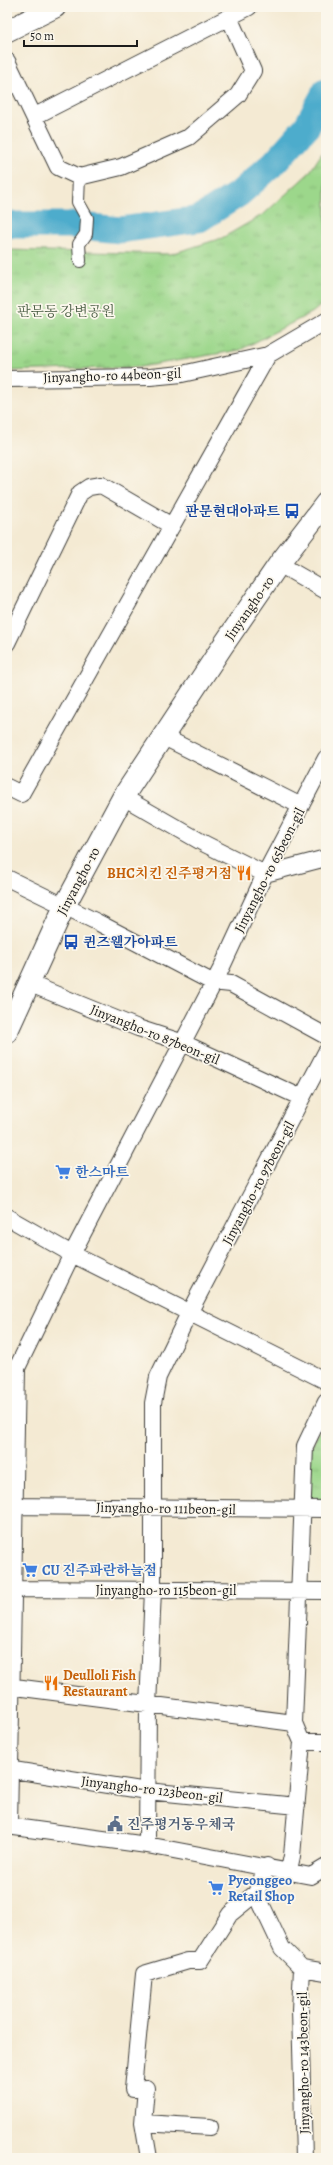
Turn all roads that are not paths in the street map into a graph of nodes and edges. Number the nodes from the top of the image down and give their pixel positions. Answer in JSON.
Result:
{"nodes":[{"id":1,"x":55,"y":7,"type":"edge"},
{"id":2,"x":249,"y":7,"type":"edge"},
{"id":3,"x":229,"y":18,"type":"junction"},
{"id":4,"x":7,"y":31,"type":"edge"},
{"id":5,"x":7,"y":61,"type":"edge"},
{"id":6,"x":35,"y":116,"type":"junction"},
{"id":7,"x":79,"y":176,"type":"junction"},
{"id":8,"x":80,"y":261,"type":"dead end"},
{"id":9,"x":326,"y":321,"type":"edge"},
{"id":10,"x":268,"y":355,"type":"junction"},
{"id":11,"x":7,"y":379,"type":"edge"},
{"id":12,"x":326,"y":503,"type":"edge"},
{"id":13,"x":172,"y":526,"type":"junction"},
{"id":14,"x":279,"y":564,"type":"junction"},
{"id":15,"x":326,"y":591,"type":"edge"},
{"id":16,"x":7,"y":643,"type":"edge"},
{"id":17,"x":162,"y":736,"type":"junction"},
{"id":18,"x":326,"y":758,"type":"edge"},
{"id":19,"x":7,"y":787,"type":"edge"},
{"id":20,"x":123,"y":797,"type":"junction"},
{"id":21,"x":302,"y":806,"type":"junction"},
{"id":22,"x":326,"y":858,"type":"edge"},
{"id":23,"x":265,"y":874,"type":"junction"},
{"id":24,"x":7,"y":878,"type":"edge"},
{"id":25,"x":64,"y":907,"type":"junction"},
{"id":26,"x":212,"y":982,"type":"junction"},
{"id":27,"x":28,"y":983,"type":"junction"},
{"id":28,"x":7,"y":1032,"type":"edge"},
{"id":29,"x":326,"y":1036,"type":"edge"},
{"id":30,"x":181,"y":1042,"type":"junction"},
{"id":31,"x":326,"y":1052,"type":"edge"},
{"id":32,"x":302,"y":1098,"type":"junction"},
{"id":33,"x":7,"y":1217,"type":"edge"},
{"id":34,"x":72,"y":1254,"type":"junction"},
{"id":35,"x":189,"y":1313,"type":"junction"},
{"id":36,"x":326,"y":1381,"type":"edge"},
{"id":37,"x":326,"y":1402,"type":"edge"},
{"id":38,"x":11,"y":1412,"type":"edge"},
{"id":39,"x":10,"y":1506,"type":"edge"},
{"id":40,"x":152,"y":1508,"type":"junction"},
{"id":41,"x":326,"y":1509,"type":"edge"},
{"id":42,"x":303,"y":1510,"type":"junction"},
{"id":43,"x":10,"y":1589,"type":"edge"},
{"id":44,"x":153,"y":1590,"type":"junction"},
{"id":45,"x":300,"y":1591,"type":"junction"},
{"id":46,"x":326,"y":1591,"type":"edge"},
{"id":47,"x":9,"y":1686,"type":"edge"},
{"id":48,"x":148,"y":1706,"type":"junction"},
{"id":49,"x":294,"y":1723,"type":"junction"},
{"id":50,"x":302,"y":1742,"type":"junction"},
{"id":51,"x":326,"y":1742,"type":"edge"},
{"id":52,"x":8,"y":1769,"type":"edge"},
{"id":53,"x":147,"y":1791,"type":"junction"},
{"id":54,"x":297,"y":1806,"type":"junction"},
{"id":55,"x":8,"y":1826,"type":"edge"},
{"id":56,"x":147,"y":1845,"type":"junction"},
{"id":57,"x":266,"y":1866,"type":"junction"},
{"id":58,"x":326,"y":1866,"type":"edge"},
{"id":59,"x":289,"y":1870,"type":"junction"},
{"id":60,"x":256,"y":1893,"type":"junction"},
{"id":61,"x":302,"y":1968,"type":"junction"},
{"id":62,"x":326,"y":1972,"type":"edge"},
{"id":63,"x":143,"y":2123,"type":"junction"},
{"id":64,"x":210,"y":2127,"type":"dead end"},
{"id":65,"x":149,"y":2158,"type":"edge"},
{"id":66,"x":304,"y":2158,"type":"edge"}],
"edges":[{"from":1,"to":4,"type":"street"},
{"from":2,"to":3,"type":"street"},
{"from":3,"to":6,"type":"street"},
{"from":3,"to":7,"type":"street"},
{"from":5,"to":6,"type":"street"},
{"from":6,"to":7,"type":"street"},
{"from":7,"to":8,"type":"street"},
{"from":9,"to":10,"type":"street","name":"Jinyangho-ro 44beon-gil"},
{"from":10,"to":11,"type":"street","name":"Jinyangho-ro 44beon-gil"},
{"from":10,"to":13,"type":"street"},
{"from":12,"to":14,"type":"street","name":"Jinyangho-ro"},
{"from":13,"to":16,"type":"street"},
{"from":13,"to":19,"type":"street"},
{"from":14,"to":15,"type":"street"},
{"from":14,"to":17,"type":"street","name":"Jinyangho-ro"},
{"from":17,"to":20,"type":"street","name":"Jinyangho-ro"},
{"from":17,"to":21,"type":"street"},
{"from":18,"to":21,"type":"street","name":"Jinyangho-ro 65beon-gil"},
{"from":20,"to":23,"type":"street"},
{"from":20,"to":25,"type":"street","name":"Jinyangho-ro"},
{"from":21,"to":23,"type":"street","name":"Jinyangho-ro 65beon-gil"},
{"from":22,"to":23,"type":"street"},
{"from":23,"to":26,"type":"street","name":"Jinyangho-ro 65beon-gil"},
{"from":24,"to":25,"type":"street"},
{"from":25,"to":26,"type":"street"},
{"from":25,"to":27,"type":"street","name":"Jinyangho-ro"},
{"from":26,"to":29,"type":"street"},
{"from":26,"to":30,"type":"street","name":"Jinyangho-ro 65beon-gil"},
{"from":27,"to":28,"type":"street","name":"Jinyangho-ro"},
{"from":27,"to":30,"type":"street","name":"Jinyangho-ro 87beon-gil"},
{"from":30,"to":32,"type":"street","name":"Jinyangho-ro 87beon-gil"},
{"from":30,"to":34,"type":"street"},
{"from":31,"to":32,"type":"street","name":"Jinyangho-ro 97beon-gil"},
{"from":32,"to":35,"type":"street","name":"Jinyangho-ro 97beon-gil"},
{"from":33,"to":34,"type":"street"},
{"from":34,"to":35,"type":"street"},
{"from":34,"to":38,"type":"street"},
{"from":35,"to":36,"type":"street"},
{"from":35,"to":40,"type":"street","name":"Jinyangho-ro 97beon-gil"},
{"from":37,"to":42,"type":"street"},
{"from":38,"to":39,"type":"street"},
{"from":39,"to":40,"type":"street","name":"Jinyangho-ro 111beon-gil"},
{"from":39,"to":43,"type":"street"},
{"from":40,"to":42,"type":"street","name":"Jinyangho-ro 111beon-gil"},
{"from":40,"to":44,"type":"street","name":"Jinyangho-ro 97beon-gil"},
{"from":41,"to":42,"type":"street","name":"Jinyangho-ro 111beon-gil"},
{"from":42,"to":45,"type":"street"},
{"from":43,"to":44,"type":"street","name":"Jinyangho-ro 115beon-gil"},
{"from":43,"to":47,"type":"street"},
{"from":44,"to":45,"type":"street","name":"Jinyangho-ro 115beon-gil"},
{"from":44,"to":48,"type":"street","name":"Jinyangho-ro 97beon-gil"},
{"from":45,"to":46,"type":"street","name":"Jinyangho-ro 115beon-gil"},
{"from":45,"to":49,"type":"street"},
{"from":47,"to":48,"type":"street"},
{"from":47,"to":52,"type":"street"},
{"from":48,"to":49,"type":"street"},
{"from":48,"to":53,"type":"street","name":"Jinyangho-ro 97beon-gil"},
{"from":49,"to":50,"type":"street"},
{"from":50,"to":51,"type":"street"},
{"from":50,"to":54,"type":"street"},
{"from":52,"to":53,"type":"street","name":"Jinyangho-ro 123beon-gil"},
{"from":52,"to":55,"type":"street"},
{"from":53,"to":54,"type":"street","name":"Jinyangho-ro 123beon-gil"},
{"from":53,"to":56,"type":"street","name":"Jinyangho-ro 97beon-gil"},
{"from":54,"to":59,"type":"street"},
{"from":55,"to":56,"type":"street"},
{"from":56,"to":57,"type":"street"},
{"from":57,"to":59,"type":"street"},
{"from":57,"to":60,"type":"street"},
{"from":58,"to":59,"type":"street"},
{"from":60,"to":61,"type":"street"},
{"from":60,"to":63,"type":"street"},
{"from":61,"to":62,"type":"street"},
{"from":61,"to":66,"type":"street","name":"Jinyangho-ro 143beon-gil"},
{"from":63,"to":64,"type":"street"},
{"from":63,"to":65,"type":"street"}]}
